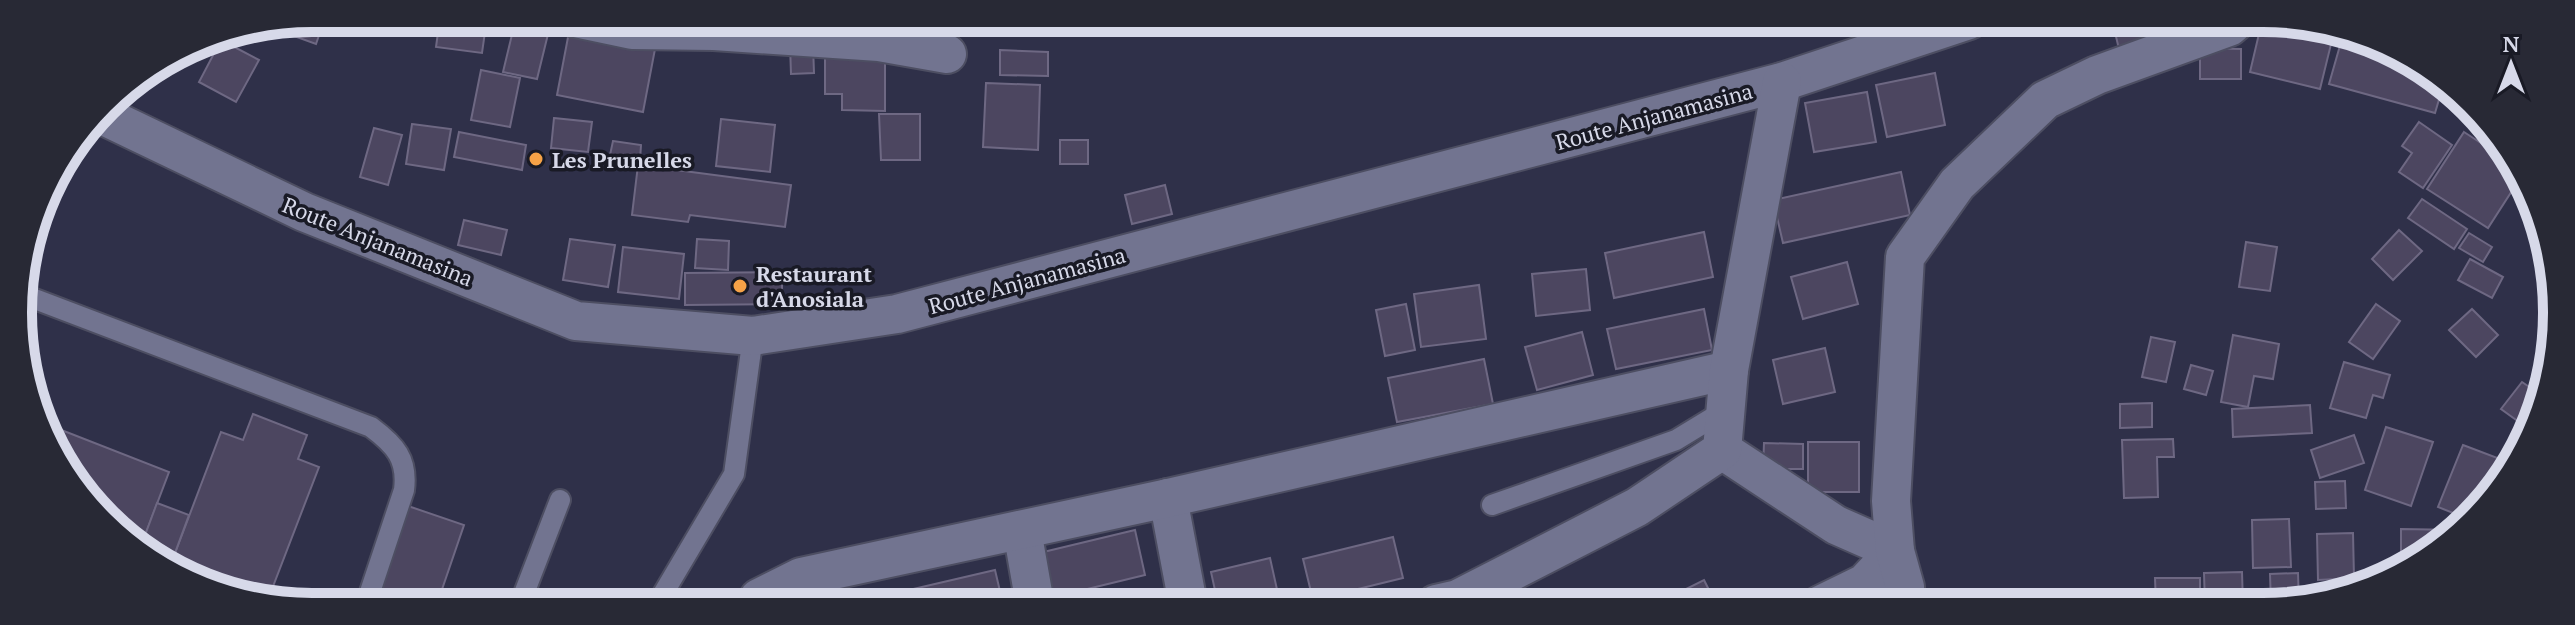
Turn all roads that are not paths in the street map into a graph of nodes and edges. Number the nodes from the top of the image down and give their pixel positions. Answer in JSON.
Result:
{"nodes":[{"id":1,"x":1932,"y":32,"type":"edge"},
{"id":2,"x":2208,"y":32,"type":"edge"},
{"id":3,"x":741,"y":33,"type":"edge"},
{"id":4,"x":947,"y":54,"type":"dead end"},
{"id":5,"x":1782,"y":82,"type":"junction"},
{"id":6,"x":110,"y":119,"type":"edge"},
{"id":7,"x":33,"y":298,"type":"edge"},
{"id":8,"x":753,"y":336,"type":"junction"},
{"id":9,"x":1729,"y":370,"type":"junction"},
{"id":10,"x":1722,"y":450,"type":"junction"},
{"id":11,"x":1168,"y":498,"type":"junction"},
{"id":12,"x":560,"y":500,"type":"dead end"},
{"id":13,"x":1492,"y":505,"type":"dead end"},
{"id":14,"x":1022,"y":530,"type":"junction"},
{"id":15,"x":1895,"y":551,"type":"junction"},
{"id":16,"x":370,"y":593,"type":"edge"},
{"id":17,"x":524,"y":593,"type":"edge"},
{"id":18,"x":664,"y":593,"type":"edge"},
{"id":19,"x":769,"y":593,"type":"edge"},
{"id":20,"x":1033,"y":593,"type":"edge"},
{"id":21,"x":1186,"y":593,"type":"edge"},
{"id":22,"x":1470,"y":593,"type":"edge"},
{"id":23,"x":1845,"y":593,"type":"edge"},
{"id":24,"x":1904,"y":593,"type":"edge"}],
"edges":[{"from":1,"to":5,"type":"street","name":"Route Anjanamasina"},
{"from":2,"to":15,"type":"street"},
{"from":3,"to":4,"type":"street"},
{"from":5,"to":8,"type":"street","name":"Route Anjanamasina"},
{"from":5,"to":9,"type":"street"},
{"from":6,"to":8,"type":"street","name":"Route Anjanamasina"},
{"from":7,"to":16,"type":"lane"},
{"from":8,"to":18,"type":"lane"},
{"from":9,"to":10,"type":"street"},
{"from":9,"to":11,"type":"street"},
{"from":9,"to":13,"type":"lane"},
{"from":10,"to":15,"type":"street"},
{"from":10,"to":22,"type":"street"},
{"from":11,"to":14,"type":"street"},
{"from":11,"to":21,"type":"street"},
{"from":12,"to":17,"type":"lane"},
{"from":14,"to":19,"type":"street"},
{"from":14,"to":20,"type":"street"},
{"from":15,"to":23,"type":"street"},
{"from":15,"to":24,"type":"street"}]}
